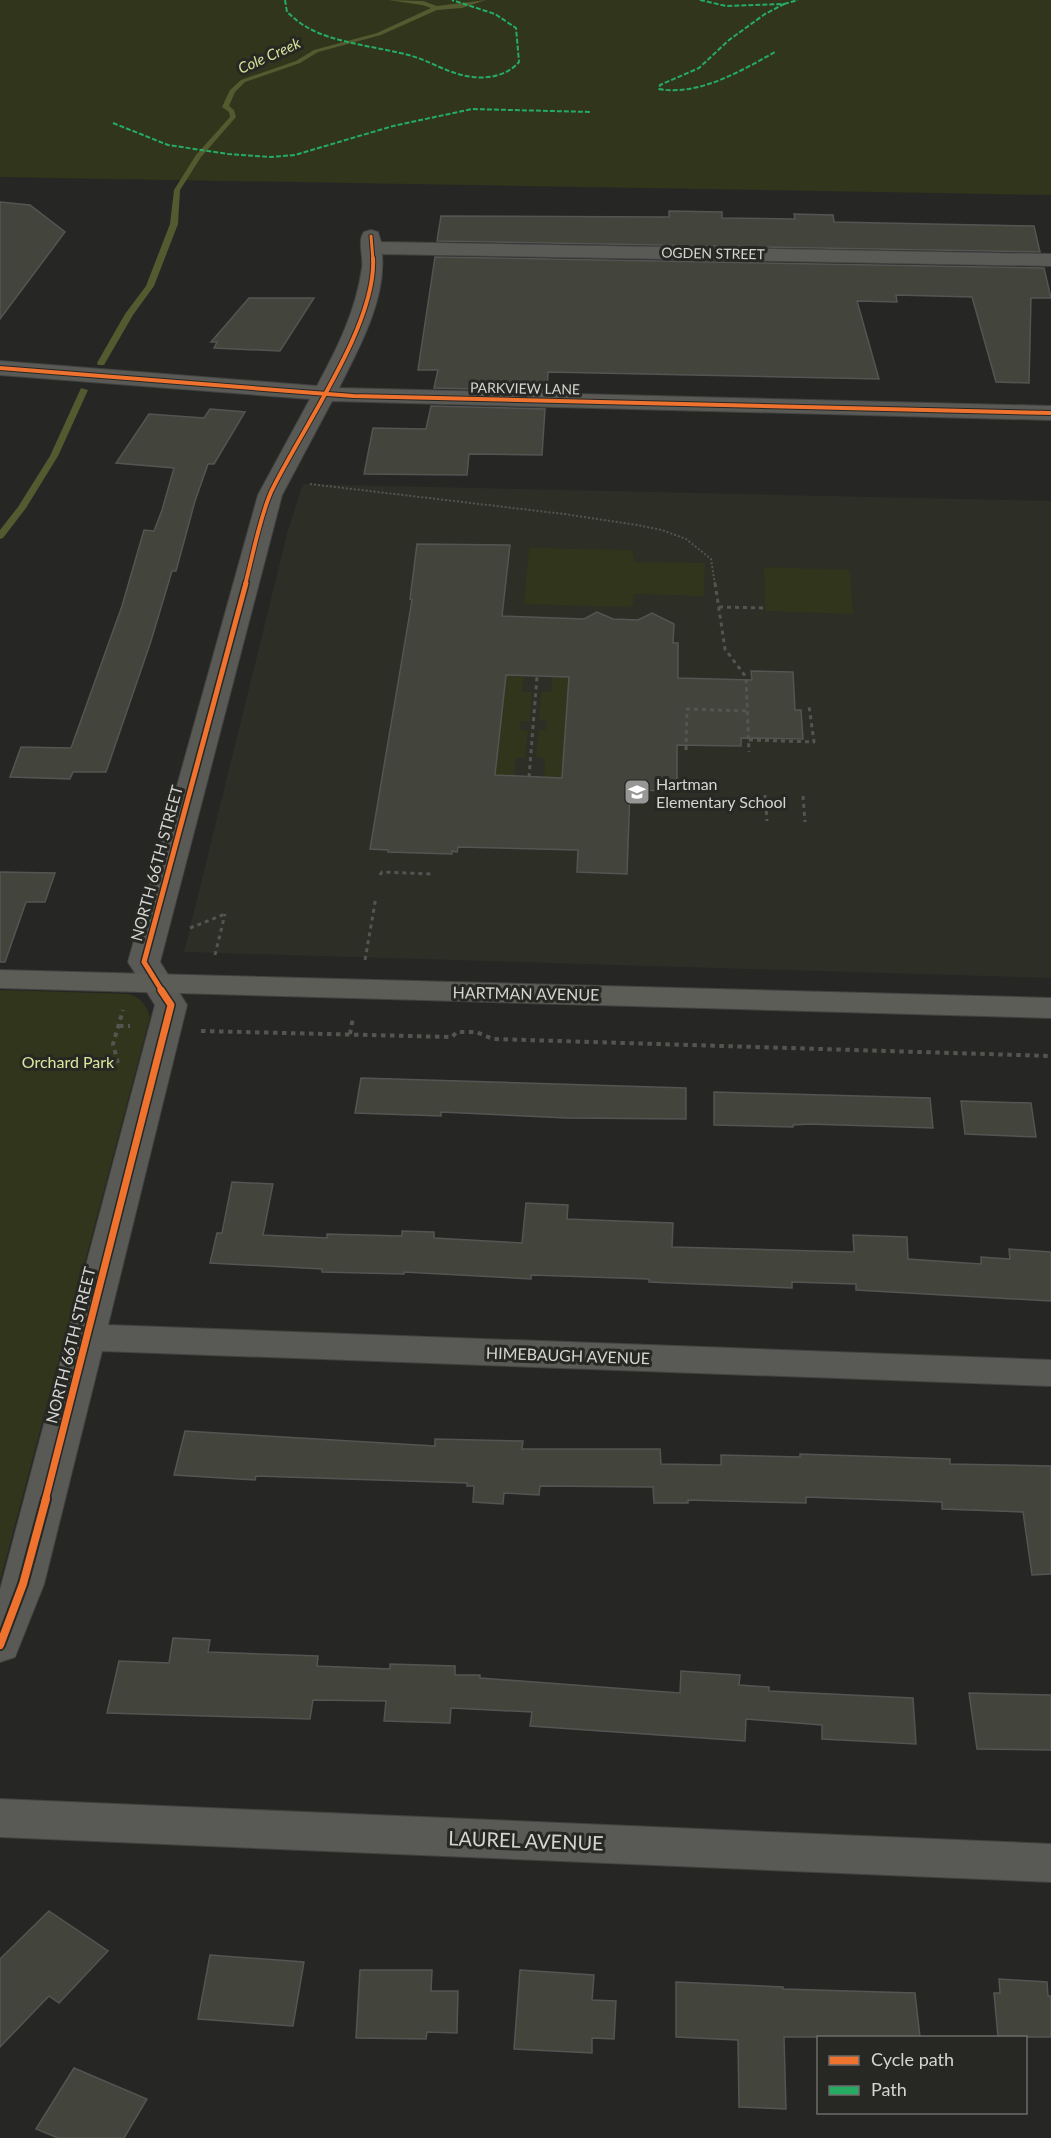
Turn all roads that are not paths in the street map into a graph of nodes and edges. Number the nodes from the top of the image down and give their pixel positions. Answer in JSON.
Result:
{"nodes":[{"id":1,"x":373,"y":242,"type":"joint"},
{"id":2,"x":1051,"y":260,"type":"edge"},
{"id":3,"x":0,"y":368,"type":"edge"},
{"id":4,"x":323,"y":395,"type":"junction"},
{"id":5,"x":1051,"y":412,"type":"edge"},
{"id":6,"x":0,"y":979,"type":"edge"},
{"id":7,"x":156,"y":984,"type":"junction"},
{"id":8,"x":1051,"y":1008,"type":"edge"},
{"id":9,"x":86,"y":1337,"type":"junction"},
{"id":10,"x":1051,"y":1373,"type":"edge"},
{"id":11,"x":0,"y":1645,"type":"edge"},
{"id":12,"x":0,"y":1818,"type":"edge"},
{"id":13,"x":1051,"y":1863,"type":"edge"}],
"edges":[{"from":1,"to":2,"type":"street","name":"OGDEN STREET"},
{"from":1,"to":4,"type":"street","name":"NORTH 66TH STREET"},
{"from":3,"to":4,"type":"street","name":"PARKVIEW LANE"},
{"from":4,"to":5,"type":"street","name":"PARKVIEW LANE"},
{"from":4,"to":7,"type":"street","name":"NORTH 66TH STREET"},
{"from":6,"to":7,"type":"main road","name":"HARTMAN AVENUE"},
{"from":7,"to":8,"type":"main road","name":"HARTMAN AVENUE"},
{"from":7,"to":9,"type":"street","name":"NORTH 66TH STREET"},
{"from":9,"to":10,"type":"street","name":"HIMEBAUGH AVENUE"},
{"from":9,"to":11,"type":"street","name":"NORTH 66TH STREET"},
{"from":12,"to":13,"type":"street","name":"LAUREL AVENUE"}]}
